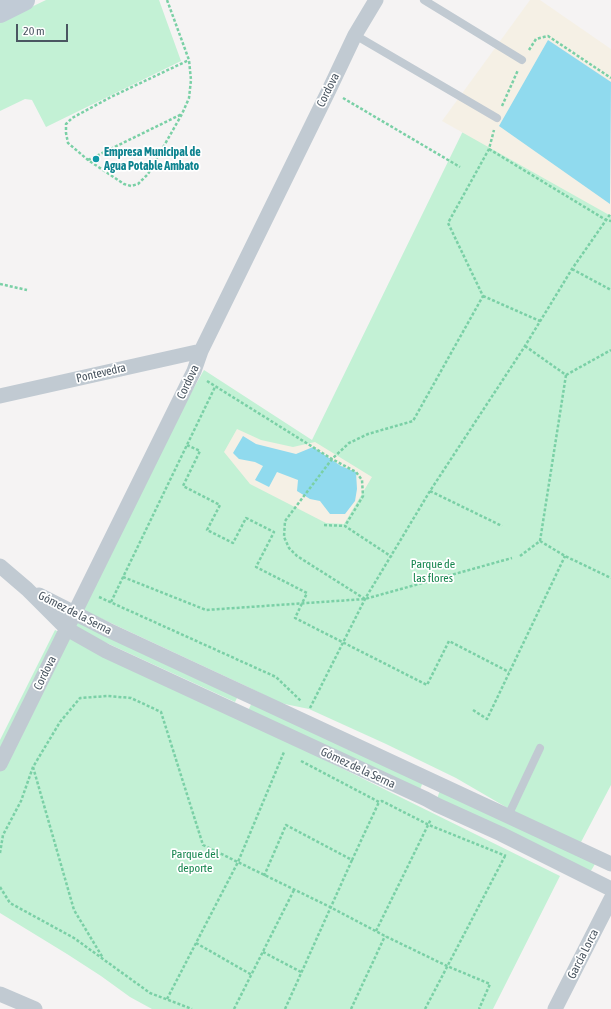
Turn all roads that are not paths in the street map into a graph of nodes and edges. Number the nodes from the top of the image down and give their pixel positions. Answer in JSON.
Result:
{"nodes":[{"id":1,"x":24,"y":0,"type":"edge"},
{"id":2,"x":376,"y":0,"type":"edge"},
{"id":3,"x":424,"y":0,"type":"edge"},
{"id":4,"x":0,"y":12,"type":"edge"},
{"id":5,"x":355,"y":35,"type":"junction"},
{"id":6,"x":522,"y":60,"type":"road end"},
{"id":7,"x":498,"y":118,"type":"road end"},
{"id":8,"x":201,"y":351,"type":"junction"},
{"id":9,"x":0,"y":396,"type":"edge"},
{"id":10,"x":0,"y":566,"type":"edge"},
{"id":11,"x":27,"y":589,"type":"junction"},
{"id":12,"x":75,"y":613,"type":"junction"},
{"id":13,"x":67,"y":629,"type":"junction"},
{"id":14,"x":244,"y":693,"type":"junction"},
{"id":15,"x":238,"y":712,"type":"junction"},
{"id":16,"x":540,"y":748,"type":"dead end"},
{"id":17,"x":0,"y":764,"type":"edge"},
{"id":18,"x":431,"y":780,"type":"junction"},
{"id":19,"x":431,"y":802,"type":"junction"},
{"id":20,"x":508,"y":816,"type":"junction"},
{"id":21,"x":611,"y":864,"type":"edge"},
{"id":22,"x":611,"y":889,"type":"edge"},
{"id":23,"x":611,"y":899,"type":"edge"},
{"id":24,"x":0,"y":994,"type":"edge"},
{"id":25,"x":35,"y":1009,"type":"edge"},
{"id":26,"x":555,"y":1009,"type":"edge"}],
"edges":[{"from":1,"to":4,"type":"main road"},
{"from":2,"to":5,"type":"street","name":"Cordova"},
{"from":3,"to":6,"type":"lane"},
{"from":5,"to":7,"type":"lane"},
{"from":5,"to":8,"type":"street","name":"Cordova"},
{"from":8,"to":9,"type":"street","name":"Pontevedra"},
{"from":8,"to":12,"type":"street","name":"Cordova"},
{"from":10,"to":11,"type":"street"},
{"from":11,"to":12,"type":"street","name":"Gómez de la Serna"},
{"from":11,"to":13,"type":"street","name":"Gómez de la Serna"},
{"from":12,"to":13,"type":"street","name":"Cordova"},
{"from":12,"to":14,"type":"street","name":"Gómez de la Serna"},
{"from":13,"to":15,"type":"street","name":"Gómez de la Serna"},
{"from":13,"to":17,"type":"street","name":"Cordova"},
{"from":14,"to":15,"type":"street"},
{"from":14,"to":18,"type":"street","name":"Gómez de la Serna"},
{"from":15,"to":19,"type":"street","name":"Gómez de la Serna"},
{"from":16,"to":20,"type":"lane"},
{"from":18,"to":19,"type":"street"},
{"from":18,"to":20,"type":"street","name":"Gómez de la Serna"},
{"from":19,"to":22,"type":"street","name":"Gómez de la Serna"},
{"from":20,"to":21,"type":"street","name":"Gómez de la Serna"},
{"from":23,"to":26,"type":"street","name":"García Lorca"},
{"from":24,"to":25,"type":"street"}]}
